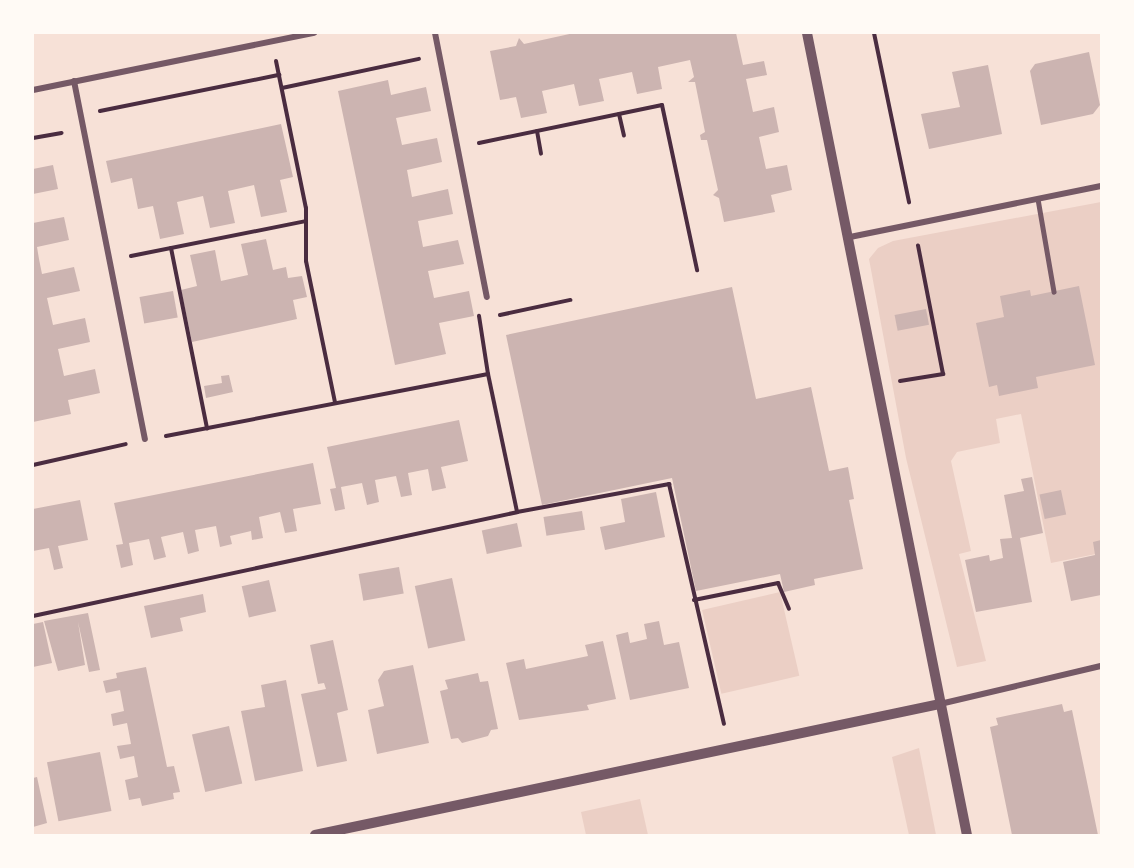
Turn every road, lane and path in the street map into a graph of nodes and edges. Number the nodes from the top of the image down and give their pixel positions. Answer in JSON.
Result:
{"nodes":[{"id":1,"x":314,"y":33,"type":"edge"},
{"id":2,"x":435,"y":33,"type":"edge"},
{"id":3,"x":807,"y":33,"type":"edge"},
{"id":4,"x":272,"y":42,"type":"junction"},
{"id":5,"x":439,"y":55,"type":"junction"},
{"id":6,"x":279,"y":75,"type":"junction"},
{"id":7,"x":74,"y":81,"type":"junction"},
{"id":8,"x":282,"y":88,"type":"junction"},
{"id":9,"x":33,"y":90,"type":"edge"},
{"id":10,"x":619,"y":114,"type":"junction"},
{"id":11,"x":81,"y":115,"type":"junction"},
{"id":12,"x":84,"y":128,"type":"junction"},
{"id":13,"x":537,"y":131,"type":"junction"},
{"id":14,"x":624,"y":135,"type":"dead end"},
{"id":15,"x":33,"y":138,"type":"edge"},
{"id":16,"x":458,"y":148,"type":"junction"},
{"id":17,"x":541,"y":154,"type":"dead end"},
{"id":18,"x":1101,"y":186,"type":"edge"},
{"id":19,"x":1038,"y":199,"type":"junction"},
{"id":20,"x":306,"y":221,"type":"junction"},
{"id":21,"x":850,"y":237,"type":"junction"},
{"id":22,"x":171,"y":248,"type":"junction"},
{"id":23,"x":110,"y":260,"type":"junction"},
{"id":24,"x":697,"y":270,"type":"dead end"},
{"id":25,"x":1054,"y":292,"type":"dead end"},
{"id":26,"x":487,"y":297,"type":"joint"},
{"id":27,"x":570,"y":300,"type":"dead end"},
{"id":28,"x":477,"y":319,"type":"junction"},
{"id":29,"x":488,"y":374,"type":"junction"},
{"id":30,"x":335,"y":402,"type":"junction"},
{"id":31,"x":304,"y":409,"type":"dead end"},
{"id":32,"x":207,"y":428,"type":"dead end"},
{"id":33,"x":145,"y":440,"type":"dead end"},
{"id":34,"x":517,"y":512,"type":"junction"},
{"id":35,"x":694,"y":600,"type":"junction"},
{"id":36,"x":789,"y":609,"type":"dead end"},
{"id":37,"x":33,"y":616,"type":"edge"},
{"id":38,"x":1101,"y":666,"type":"edge"},
{"id":39,"x":940,"y":704,"type":"junction"},
{"id":40,"x":730,"y":748,"type":"junction"},
{"id":41,"x":315,"y":835,"type":"edge"},
{"id":42,"x":967,"y":835,"type":"edge"}],
"edges":[{"from":1,"to":4,"type":"street"},
{"from":2,"to":5,"type":"street"},
{"from":3,"to":21,"type":"street"},
{"from":4,"to":6,"type":"path"},
{"from":4,"to":7,"type":"street"},
{"from":5,"to":8,"type":"path"},
{"from":5,"to":16,"type":"street"},
{"from":6,"to":8,"type":"path"},
{"from":6,"to":11,"type":"path"},
{"from":7,"to":9,"type":"street"},
{"from":7,"to":11,"type":"street"},
{"from":8,"to":20,"type":"path"},
{"from":10,"to":13,"type":"path"},
{"from":10,"to":14,"type":"path"},
{"from":10,"to":24,"type":"path"},
{"from":11,"to":12,"type":"street"},
{"from":12,"to":15,"type":"path"},
{"from":12,"to":23,"type":"street"},
{"from":13,"to":16,"type":"path"},
{"from":13,"to":17,"type":"path"},
{"from":16,"to":26,"type":"street"},
{"from":18,"to":19,"type":"street"},
{"from":19,"to":21,"type":"street"},
{"from":19,"to":25,"type":"lane"},
{"from":20,"to":22,"type":"path"},
{"from":20,"to":30,"type":"path"},
{"from":21,"to":39,"type":"street"},
{"from":22,"to":23,"type":"path"},
{"from":22,"to":32,"type":"path"},
{"from":23,"to":33,"type":"street"},
{"from":26,"to":28,"type":"path"},
{"from":27,"to":28,"type":"path"},
{"from":28,"to":29,"type":"path"},
{"from":29,"to":30,"type":"path"},
{"from":29,"to":34,"type":"path"},
{"from":30,"to":31,"type":"path"},
{"from":34,"to":35,"type":"path"},
{"from":34,"to":37,"type":"path"},
{"from":35,"to":36,"type":"path"},
{"from":35,"to":40,"type":"path"},
{"from":38,"to":39,"type":"street"},
{"from":39,"to":40,"type":"street"},
{"from":39,"to":42,"type":"street"},
{"from":40,"to":41,"type":"street"}]}
